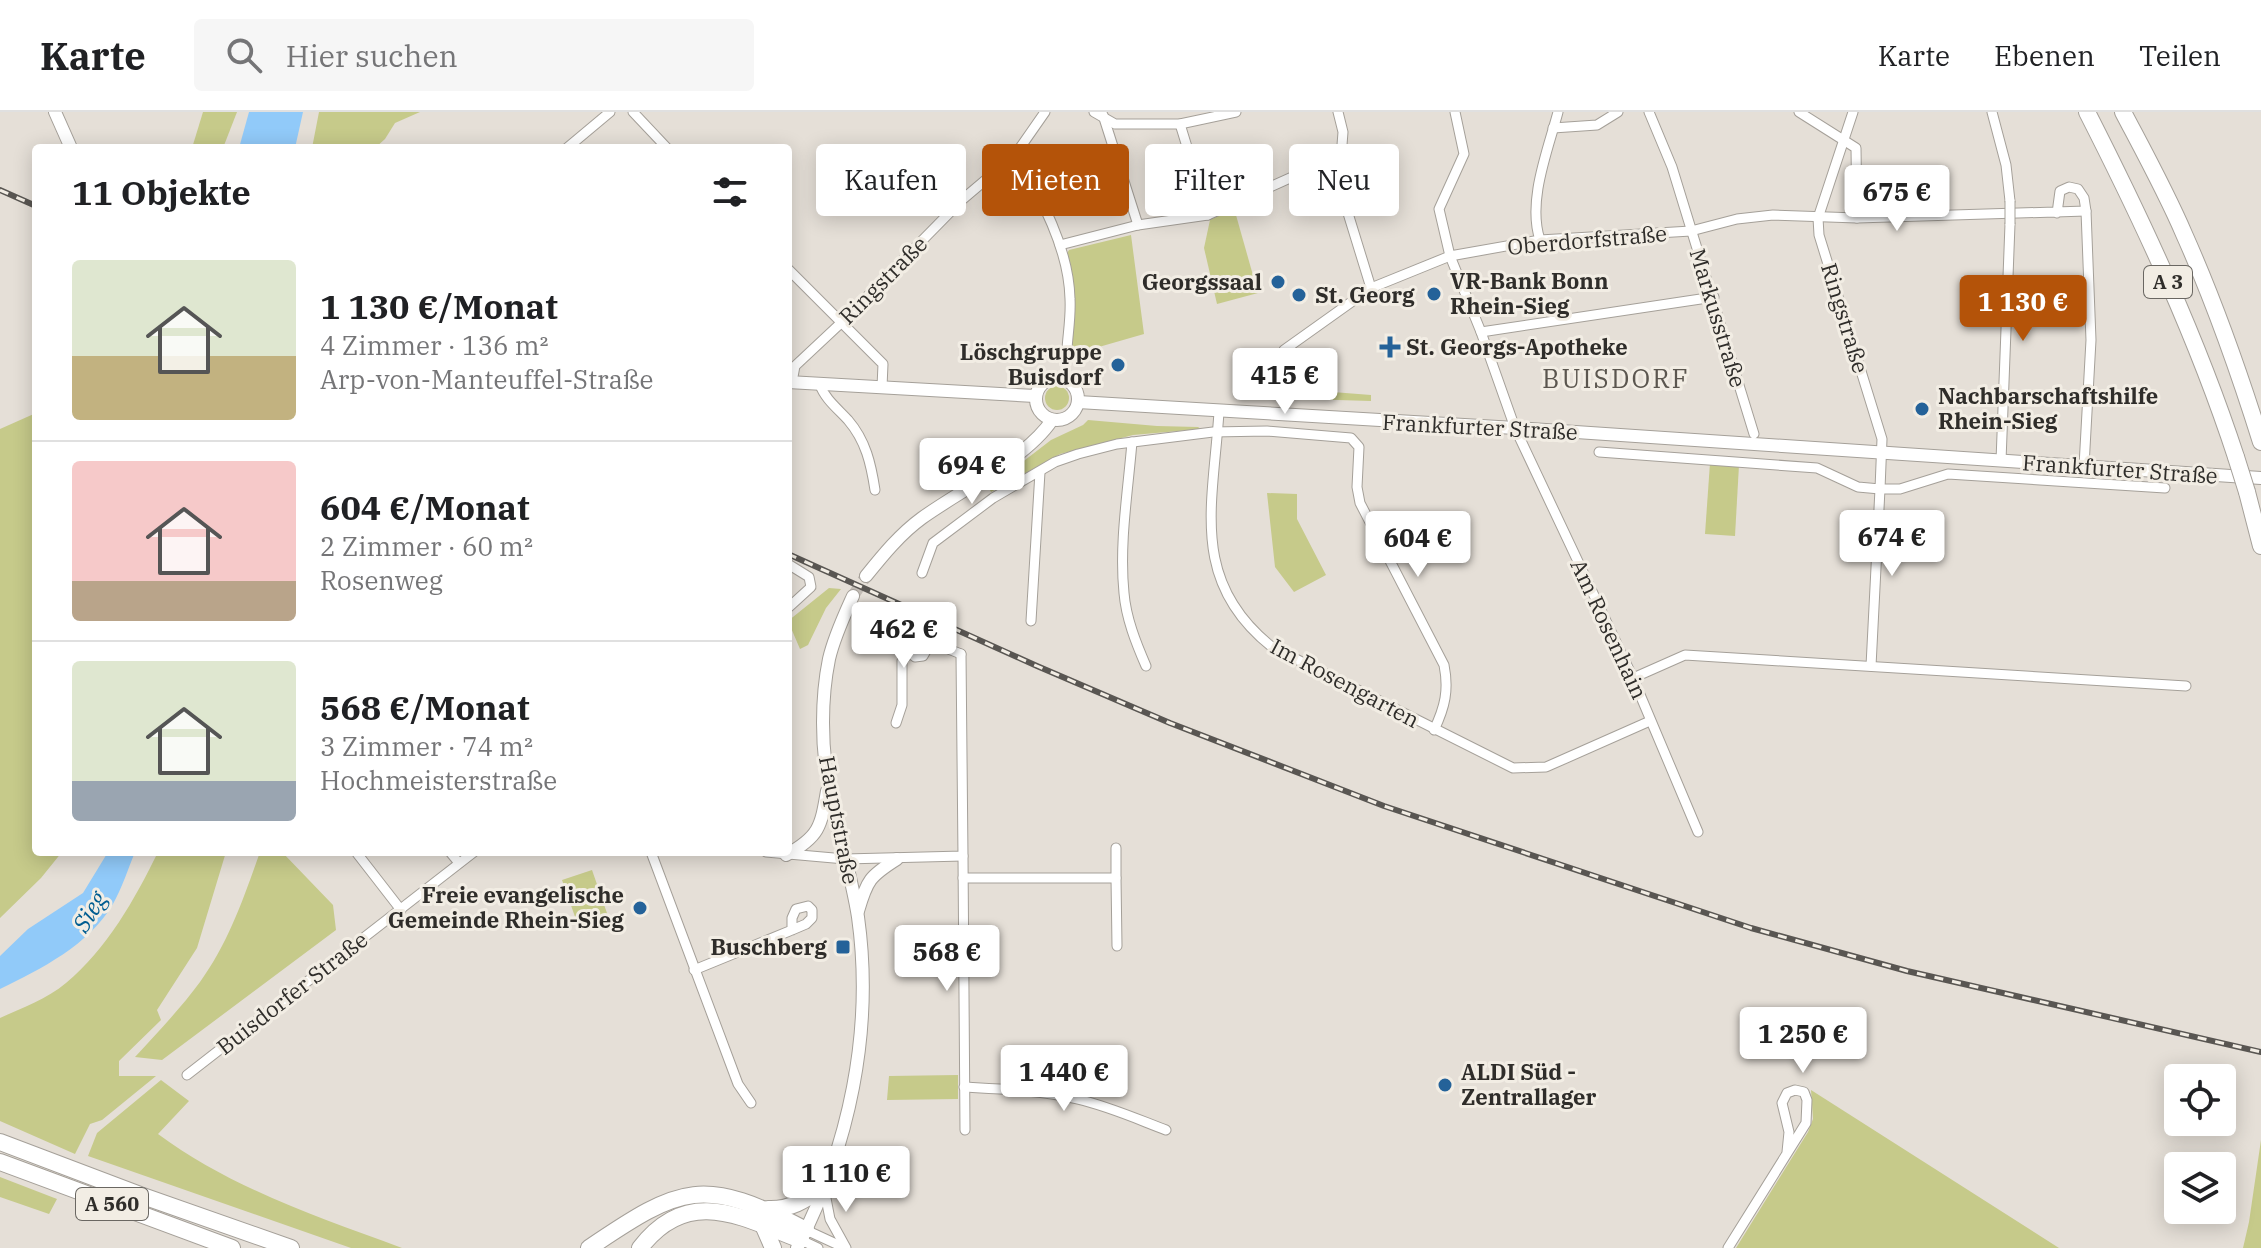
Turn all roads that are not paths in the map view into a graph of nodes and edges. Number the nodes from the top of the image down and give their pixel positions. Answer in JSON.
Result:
{"nodes":[{"id":1,"x":55,"y":112,"type":"edge"},
{"id":2,"x":610,"y":112,"type":"edge"},
{"id":3,"x":633,"y":112,"type":"edge"},
{"id":4,"x":1045,"y":112,"type":"edge"},
{"id":5,"x":1236,"y":112,"type":"edge"},
{"id":6,"x":1338,"y":112,"type":"edge"},
{"id":7,"x":1455,"y":112,"type":"edge"},
{"id":8,"x":1558,"y":112,"type":"edge"},
{"id":9,"x":1618,"y":112,"type":"edge"},
{"id":10,"x":1649,"y":112,"type":"edge"},
{"id":11,"x":1799,"y":112,"type":"edge"},
{"id":12,"x":1853,"y":112,"type":"edge"},
{"id":13,"x":1992,"y":112,"type":"edge"},
{"id":14,"x":2087,"y":112,"type":"edge"},
{"id":15,"x":2123,"y":112,"type":"edge"},
{"id":16,"x":1100,"y":114,"type":"edge"},
{"id":17,"x":1180,"y":124,"type":"junction"},
{"id":18,"x":1553,"y":128,"type":"junction"},
{"id":19,"x":1842,"y":141,"type":"junction"},
{"id":20,"x":69,"y":144,"type":"edge"},
{"id":21,"x":572,"y":144,"type":"edge"},
{"id":22,"x":663,"y":144,"type":"edge"},
{"id":23,"x":1023,"y":144,"type":"edge"},
{"id":24,"x":1186,"y":144,"type":"edge"},
{"id":25,"x":1342,"y":144,"type":"edge"},
{"id":26,"x":982,"y":183,"type":"edge"},
{"id":27,"x":2086,"y":211,"type":"junction"},
{"id":28,"x":2057,"y":213,"type":"junction"},
{"id":29,"x":1049,"y":216,"type":"edge"},
{"id":30,"x":1201,"y":216,"type":"edge"},
{"id":31,"x":1349,"y":216,"type":"edge"},
{"id":32,"x":1818,"y":218,"type":"junction"},
{"id":33,"x":1857,"y":218,"type":"junction"},
{"id":34,"x":1138,"y":225,"type":"junction"},
{"id":35,"x":1691,"y":231,"type":"junction"},
{"id":36,"x":1540,"y":240,"type":"junction"},
{"id":37,"x":1060,"y":245,"type":"junction"},
{"id":38,"x":1450,"y":256,"type":"junction"},
{"id":39,"x":792,"y":273,"type":"edge"},
{"id":40,"x":1371,"y":288,"type":"junction"},
{"id":41,"x":1714,"y":297,"type":"junction"},
{"id":42,"x":842,"y":322,"type":"junction"},
{"id":43,"x":1481,"y":332,"type":"junction"},
{"id":44,"x":1067,"y":349,"type":"dead end"},
{"id":45,"x":1284,"y":350,"type":"dead end"},
{"id":46,"x":792,"y":376,"type":"edge"},
{"id":47,"x":792,"y":382,"type":"edge"},
{"id":48,"x":820,"y":385,"type":"junction"},
{"id":49,"x":882,"y":387,"type":"junction"},
{"id":50,"x":1035,"y":396,"type":"junction"},
{"id":51,"x":1078,"y":402,"type":"junction"},
{"id":52,"x":1219,"y":412,"type":"junction"},
{"id":53,"x":1052,"y":420,"type":"junction"},
{"id":54,"x":1515,"y":428,"type":"junction"},
{"id":55,"x":1218,"y":432,"type":"junction"},
{"id":56,"x":1754,"y":434,"type":"dead end"},
{"id":57,"x":1132,"y":442,"type":"junction"},
{"id":58,"x":2261,"y":442,"type":"edge"},
{"id":59,"x":1599,"y":452,"type":"dead end"},
{"id":60,"x":1882,"y":454,"type":"junction"},
{"id":61,"x":2001,"y":461,"type":"junction"},
{"id":62,"x":2084,"y":466,"type":"junction"},
{"id":63,"x":1040,"y":472,"type":"junction"},
{"id":64,"x":2261,"y":478,"type":"edge"},
{"id":65,"x":2165,"y":488,"type":"dead end"},
{"id":66,"x":1880,"y":489,"type":"junction"},
{"id":67,"x":875,"y":490,"type":"dead end"},
{"id":68,"x":2261,"y":546,"type":"edge"},
{"id":69,"x":792,"y":566,"type":"edge"},
{"id":70,"x":922,"y":573,"type":"dead end"},
{"id":71,"x":866,"y":576,"type":"tunnel mouth"},
{"id":72,"x":853,"y":596,"type":"tunnel mouth"},
{"id":73,"x":792,"y":604,"type":"edge"},
{"id":74,"x":1031,"y":621,"type":"dead end"},
{"id":75,"x":972,"y":650,"type":"dead end"},
{"id":76,"x":961,"y":654,"type":"junction"},
{"id":77,"x":1146,"y":666,"type":"dead end"},
{"id":78,"x":1871,"y":666,"type":"junction"},
{"id":79,"x":1633,"y":678,"type":"junction"},
{"id":80,"x":2186,"y":686,"type":"dead end"},
{"id":81,"x":1650,"y":721,"type":"junction"},
{"id":82,"x":896,"y":723,"type":"dead end"},
{"id":83,"x":1434,"y":730,"type":"junction"},
{"id":84,"x":828,"y":784,"type":"junction"},
{"id":85,"x":1698,"y":832,"type":"dead end"},
{"id":86,"x":1116,"y":848,"type":"dead end"},
{"id":87,"x":792,"y":851,"type":"edge"},
{"id":88,"x":792,"y":855,"type":"edge"},
{"id":89,"x":359,"y":856,"type":"edge"},
{"id":90,"x":453,"y":856,"type":"edge"},
{"id":91,"x":469,"y":856,"type":"edge"},
{"id":92,"x":652,"y":856,"type":"edge"},
{"id":93,"x":963,"y":856,"type":"junction"},
{"id":94,"x":845,"y":859,"type":"junction"},
{"id":95,"x":897,"y":859,"type":"junction"},
{"id":96,"x":459,"y":863,"type":"junction"},
{"id":97,"x":963,"y":878,"type":"junction"},
{"id":98,"x":1116,"y":878,"type":"junction"},
{"id":99,"x":401,"y":910,"type":"junction"},
{"id":100,"x":857,"y":914,"type":"junction"},
{"id":101,"x":792,"y":930,"type":"dead end"},
{"id":102,"x":1117,"y":946,"type":"dead end"},
{"id":103,"x":694,"y":970,"type":"junction"},
{"id":104,"x":187,"y":1075,"type":"dead end"},
{"id":105,"x":964,"y":1087,"type":"junction"},
{"id":106,"x":751,"y":1103,"type":"dead end"},
{"id":107,"x":965,"y":1130,"type":"dead end"},
{"id":108,"x":1166,"y":1130,"type":"dead end"},
{"id":109,"x":0,"y":1142,"type":"edge"},
{"id":110,"x":1787,"y":1152,"type":"junction"},
{"id":111,"x":0,"y":1162,"type":"edge"},
{"id":112,"x":824,"y":1187,"type":"junction"},
{"id":113,"x":765,"y":1217,"type":"junction"},
{"id":114,"x":801,"y":1239,"type":"edge"},
{"id":115,"x":228,"y":1247,"type":"edge"},
{"id":116,"x":291,"y":1248,"type":"edge"},
{"id":117,"x":589,"y":1248,"type":"edge"},
{"id":118,"x":640,"y":1248,"type":"edge"},
{"id":119,"x":773,"y":1248,"type":"edge"},
{"id":120,"x":818,"y":1248,"type":"edge"},
{"id":121,"x":846,"y":1248,"type":"edge"},
{"id":122,"x":1728,"y":1248,"type":"edge"}],
"edges":[{"from":1,"to":20,"type":"main road"},
{"from":2,"to":21,"type":"street"},
{"from":3,"to":22,"type":"street"},
{"from":4,"to":23,"type":"street","name":"Ringstraße"},
{"from":5,"to":17,"type":"street"},
{"from":6,"to":25,"type":"street"},
{"from":7,"to":38,"type":"street","name":"Am Rosenhain"},
{"from":8,"to":18,"type":"street"},
{"from":9,"to":18,"type":"street"},
{"from":10,"to":35,"type":"street","name":"Markusstraße"},
{"from":11,"to":19,"type":"street"},
{"from":12,"to":19,"type":"street","name":"Ringstraße"},
{"from":13,"to":61,"type":"street","bridge":true},
{"from":14,"to":68,"type":"highway","number":"A 3","bridge":true},
{"from":15,"to":58,"type":"highway","number":"A 3"},
{"from":16,"to":17,"type":"street"},
{"from":16,"to":34,"type":"street"},
{"from":17,"to":24,"type":"street"},
{"from":18,"to":36,"type":"street"},
{"from":19,"to":32,"type":"street","name":"Ringstraße"},
{"from":19,"to":33,"type":"street"},
{"from":26,"to":42,"type":"street","name":"Ringstraße"},
{"from":27,"to":28,"type":"street","name":"Oberdorfstraße"},
{"from":27,"to":28,"type":"street"},
{"from":27,"to":62,"type":"street"},
{"from":28,"to":33,"type":"street","name":"Oberdorfstraße"},
{"from":29,"to":37,"type":"street"},
{"from":30,"to":34,"type":"street"},
{"from":31,"to":40,"type":"street"},
{"from":32,"to":33,"type":"street","name":"Oberdorfstraße"},
{"from":32,"to":35,"type":"street","name":"Oberdorfstraße"},
{"from":32,"to":60,"type":"street","name":"Ringstraße"},
{"from":34,"to":37,"type":"street"},
{"from":35,"to":36,"type":"street","name":"Oberdorfstraße"},
{"from":35,"to":41,"type":"street","name":"Markusstraße"},
{"from":36,"to":38,"type":"street","name":"Oberdorfstraße"},
{"from":37,"to":44,"type":"street"},
{"from":38,"to":40,"type":"street","name":"Oberdorfstraße"},
{"from":38,"to":43,"type":"street","name":"Am Rosenhain"},
{"from":39,"to":42,"type":"street"},
{"from":40,"to":45,"type":"street","name":"Oberdorfstraße"},
{"from":41,"to":43,"type":"street"},
{"from":41,"to":56,"type":"street","name":"Markusstraße"},
{"from":42,"to":46,"type":"street","name":"Ringstraße"},
{"from":42,"to":49,"type":"street"},
{"from":43,"to":54,"type":"street","name":"Am Rosenhain"},
{"from":47,"to":48,"type":"main road"},
{"from":48,"to":49,"type":"main road"},
{"from":48,"to":67,"type":"street"},
{"from":49,"to":50,"type":"main road"},
{"from":50,"to":51,"type":"main road"},
{"from":50,"to":53,"type":"main road"},
{"from":51,"to":52,"type":"main road","name":"Frankfurter Straße"},
{"from":51,"to":53,"type":"main road"},
{"from":52,"to":54,"type":"main road","name":"Frankfurter Straße"},
{"from":52,"to":55,"type":"street","name":"Im Rosengarten"},
{"from":53,"to":71,"type":"main road"},
{"from":54,"to":60,"type":"main road","name":"Frankfurter Straße"},
{"from":54,"to":79,"type":"street","name":"Am Rosenhain"},
{"from":55,"to":57,"type":"street"},
{"from":55,"to":83,"type":"street","name":"Im Rosengarten"},
{"from":55,"to":83,"type":"street"},
{"from":57,"to":63,"type":"street"},
{"from":57,"to":77,"type":"street"},
{"from":59,"to":66,"type":"street","name":"Frankfurter Straße"},
{"from":60,"to":61,"type":"main road","name":"Frankfurter Straße"},
{"from":60,"to":66,"type":"street"},
{"from":61,"to":62,"type":"main road","name":"Frankfurter Straße"},
{"from":62,"to":64,"type":"main road","name":"Frankfurter Straße"},
{"from":63,"to":70,"type":"street"},
{"from":63,"to":74,"type":"street"},
{"from":65,"to":66,"type":"street","name":"Frankfurter Straße"},
{"from":66,"to":78,"type":"street"},
{"from":69,"to":73,"type":"street"},
{"from":72,"to":84,"type":"main road","name":"Hauptstraße"},
{"from":75,"to":76,"type":"street"},
{"from":76,"to":82,"type":"street"},
{"from":76,"to":93,"type":"street"},
{"from":78,"to":79,"type":"street"},
{"from":78,"to":80,"type":"street"},
{"from":79,"to":81,"type":"street","name":"Am Rosenhain"},
{"from":81,"to":83,"type":"street","name":"Im Rosengarten"},
{"from":81,"to":85,"type":"street","name":"Am Rosenhain"},
{"from":84,"to":87,"type":"main road"},
{"from":84,"to":94,"type":"main road","name":"Hauptstraße"},
{"from":86,"to":98,"type":"street"},
{"from":88,"to":94,"type":"street"},
{"from":89,"to":99,"type":"street"},
{"from":90,"to":96,"type":"street"},
{"from":91,"to":96,"type":"street","name":"Buisdorfer Straße"},
{"from":92,"to":103,"type":"street"},
{"from":93,"to":95,"type":"street"},
{"from":93,"to":97,"type":"street"},
{"from":94,"to":95,"type":"street"},
{"from":94,"to":100,"type":"main road","name":"Hauptstraße"},
{"from":95,"to":100,"type":"main road"},
{"from":96,"to":99,"type":"street","name":"Buisdorfer Straße"},
{"from":97,"to":98,"type":"street"},
{"from":97,"to":105,"type":"street"},
{"from":98,"to":102,"type":"street"},
{"from":99,"to":104,"type":"street","name":"Buisdorfer Straße"},
{"from":100,"to":112,"type":"main road","name":"Hauptstraße"},
{"from":101,"to":103,"type":"street"},
{"from":103,"to":106,"type":"street"},
{"from":105,"to":107,"type":"street"},
{"from":105,"to":108,"type":"street"},
{"from":109,"to":116,"type":"highway","number":"A 560"},
{"from":110,"to":110,"type":"street"},
{"from":110,"to":122,"type":"street"},
{"from":111,"to":115,"type":"highway","number":"A 560"},
{"from":112,"to":113,"type":"highway"},
{"from":112,"to":114,"type":"main road","name":"Hauptstraße"},
{"from":112,"to":121,"type":"street"},
{"from":113,"to":114,"type":"highway"},
{"from":113,"to":117,"type":"highway"},
{"from":113,"to":118,"type":"highway"},
{"from":113,"to":119,"type":"highway"},
{"from":114,"to":120,"type":"street"},
{"from":114,"to":121,"type":"street"}]}
